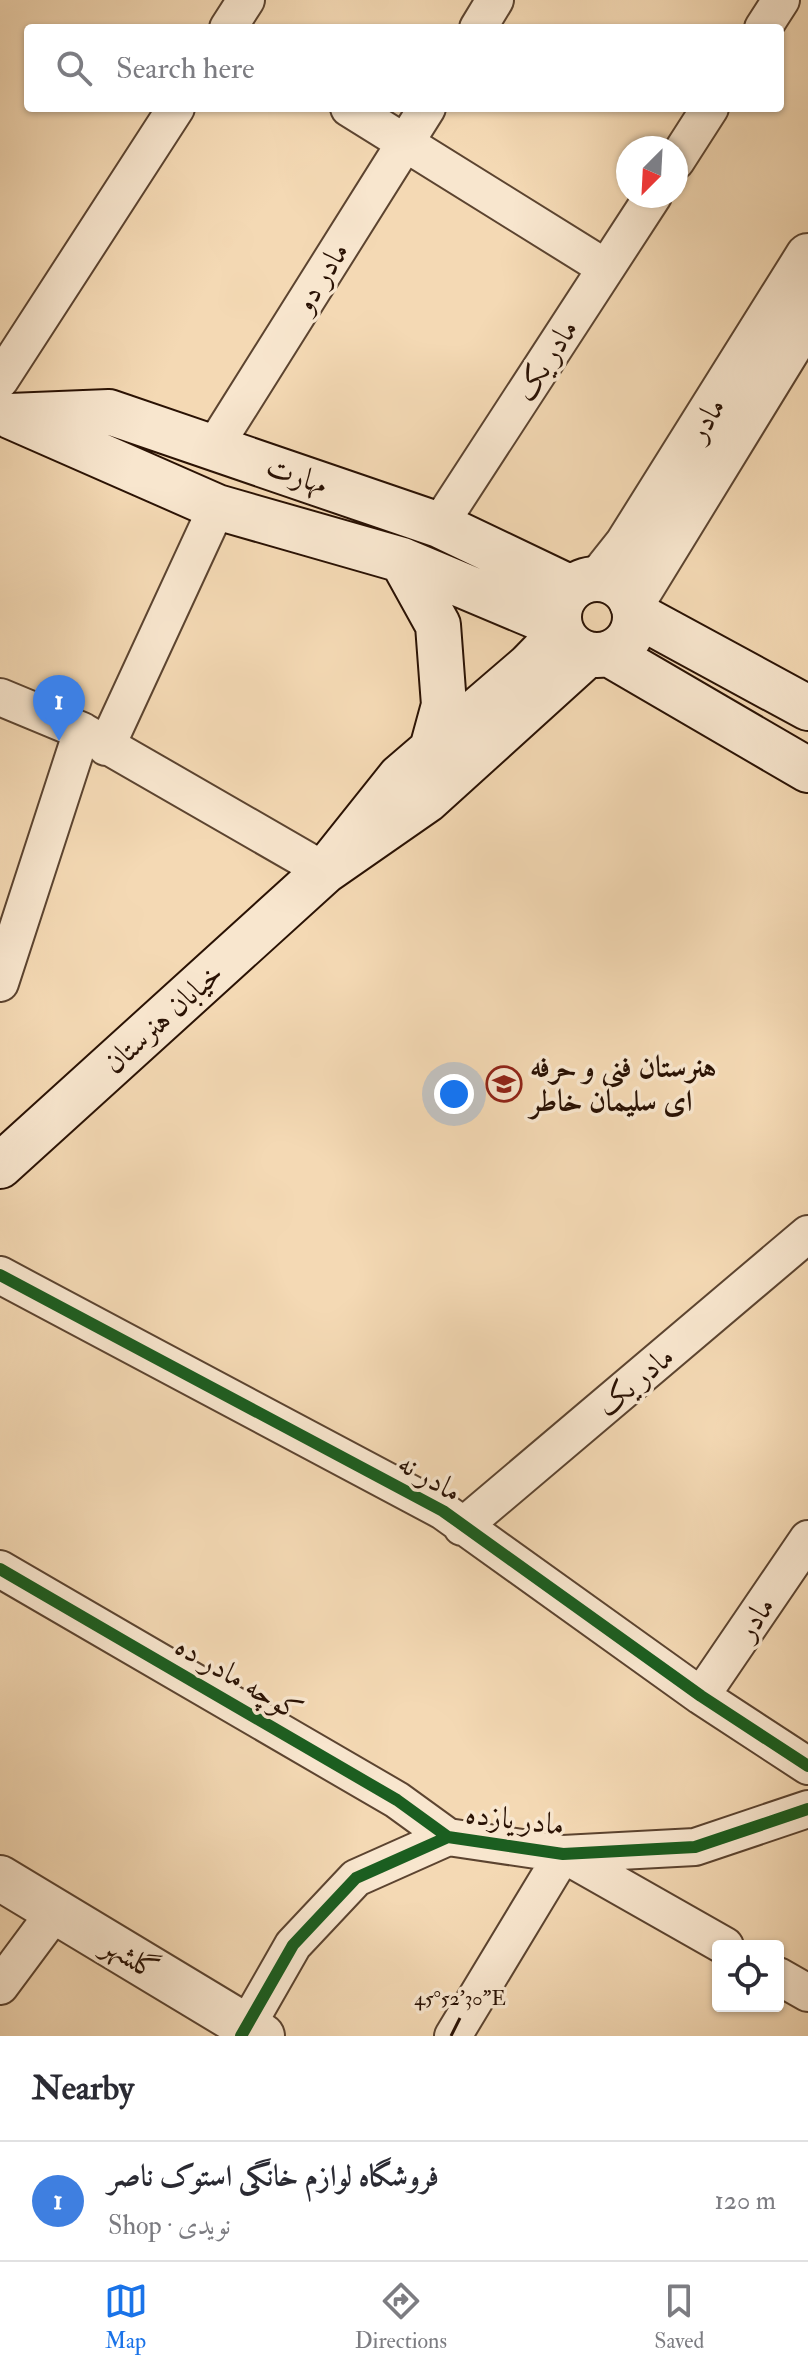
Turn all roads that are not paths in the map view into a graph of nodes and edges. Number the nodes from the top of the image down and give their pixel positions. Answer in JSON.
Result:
{"nodes":[{"id":1,"x":246,"y":0,"type":"edge"},
{"id":2,"x":495,"y":0,"type":"edge"},
{"id":3,"x":781,"y":0,"type":"edge"},
{"id":4,"x":231,"y":24,"type":"edge"},
{"id":5,"x":480,"y":24,"type":"edge"},
{"id":6,"x":766,"y":24,"type":"edge"},
{"id":7,"x":174,"y":112,"type":"edge"},
{"id":8,"x":355,"y":112,"type":"edge"},
{"id":9,"x":424,"y":112,"type":"edge"},
{"id":10,"x":707,"y":112,"type":"edge"},
{"id":11,"x":688,"y":142,"type":"edge"},
{"id":12,"x":405,"y":143,"type":"junction"},
{"id":13,"x":645,"y":208,"type":"edge"},
{"id":14,"x":808,"y":256,"type":"edge"},
{"id":15,"x":606,"y":268,"type":"junction"},
{"id":16,"x":808,"y":316,"type":"edge"},
{"id":17,"x":3,"y":412,"type":"edge"},
{"id":18,"x":214,"y":447,"type":"junction"},
{"id":19,"x":217,"y":507,"type":"junction"},
{"id":20,"x":439,"y":525,"type":"junction"},
{"id":21,"x":402,"y":560,"type":"junction"},
{"id":22,"x":594,"y":619,"type":"junction"},
{"id":23,"x":0,"y":697,"type":"edge"},
{"id":24,"x":808,"y":708,"type":"edge"},
{"id":25,"x":94,"y":739,"type":"junction"},
{"id":26,"x":432,"y":749,"type":"junction"},
{"id":27,"x":808,"y":770,"type":"edge"},
{"id":28,"x":325,"y":871,"type":"junction"},
{"id":29,"x":0,"y":983,"type":"edge"},
{"id":30,"x":0,"y":1166,"type":"edge"},
{"id":31,"x":808,"y":1234,"type":"edge"},
{"id":32,"x":0,"y":1275,"type":"edge"},
{"id":33,"x":462,"y":1527,"type":"junction"},
{"id":34,"x":808,"y":1539,"type":"edge"},
{"id":35,"x":0,"y":1569,"type":"edge"},
{"id":36,"x":701,"y":1696,"type":"junction"},
{"id":37,"x":808,"y":1766,"type":"edge"},
{"id":38,"x":808,"y":1809,"type":"edge"},
{"id":39,"x":448,"y":1837,"type":"junction"},
{"id":40,"x":563,"y":1854,"type":"junction"},
{"id":41,"x":0,"y":1878,"type":"edge"},
{"id":42,"x":55,"y":1912,"type":"junction"},
{"id":43,"x":714,"y":1940,"type":"edge"},
{"id":44,"x":784,"y":1979,"type":"edge"},
{"id":45,"x":0,"y":1986,"type":"edge"},
{"id":46,"x":808,"y":1993,"type":"edge"},
{"id":47,"x":250,"y":2033,"type":"edge"},
{"id":48,"x":453,"y":2036,"type":"edge"}],
"edges":[{"from":1,"to":4,"type":"street"},
{"from":2,"to":5,"type":"street"},
{"from":3,"to":6,"type":"street"},
{"from":7,"to":17,"type":"street"},
{"from":8,"to":12,"type":"street"},
{"from":9,"to":12,"type":"street","name":"مادر دو"},
{"from":10,"to":11,"type":"street"},
{"from":12,"to":15,"type":"street"},
{"from":12,"to":18,"type":"street","name":"مادر دو"},
{"from":13,"to":15,"type":"street","name":"مادر یک"},
{"from":14,"to":22,"type":"main road","name":"مادر"},
{"from":15,"to":20,"type":"street","name":"مادر یک"},
{"from":16,"to":22,"type":"main road","name":"مادر"},
{"from":17,"to":18,"type":"main road","name":"مهارت"},
{"from":17,"to":19,"type":"main road","name":"مهارت"},
{"from":18,"to":20,"type":"main road","name":"مهارت"},
{"from":19,"to":21,"type":"main road","name":"مهارت"},
{"from":19,"to":25,"type":"street"},
{"from":20,"to":22,"type":"main road","name":"مهارت"},
{"from":21,"to":22,"type":"main road","name":"مهارت"},
{"from":21,"to":26,"type":"main road"},
{"from":22,"to":24,"type":"main road","name":"مهارت"},
{"from":22,"to":26,"type":"main road","name":"خیابان هنرستان"},
{"from":22,"to":27,"type":"main road","name":"مهارت"},
{"from":22,"to":28,"type":"main road","name":"خیابان هنرستان"},
{"from":23,"to":25,"type":"street"},
{"from":25,"to":28,"type":"street"},
{"from":25,"to":29,"type":"street"},
{"from":26,"to":28,"type":"main road","name":"خیابان هنرستان"},
{"from":28,"to":30,"type":"main road","name":"خیابان هنرستان"},
{"from":31,"to":33,"type":"street","name":"مادر یک"},
{"from":32,"to":33,"type":"street","name":"مادر نه"},
{"from":33,"to":36,"type":"street","name":"مادر نه"},
{"from":34,"to":36,"type":"street","name":"مادر"},
{"from":35,"to":39,"type":"street","name":"کوچه مادر ده"},
{"from":36,"to":37,"type":"street","name":"مادر نه"},
{"from":38,"to":40,"type":"street","name":"مادر یازده"},
{"from":39,"to":40,"type":"street","name":"مادر یازده"},
{"from":39,"to":47,"type":"street","name":"مادر یازده"},
{"from":40,"to":43,"type":"street"},
{"from":40,"to":48,"type":"street"},
{"from":41,"to":42,"type":"main road","name":"گلشهر"},
{"from":42,"to":45,"type":"street"},
{"from":42,"to":47,"type":"main road","name":"گلشهر"},
{"from":44,"to":46,"type":"street"}]}
